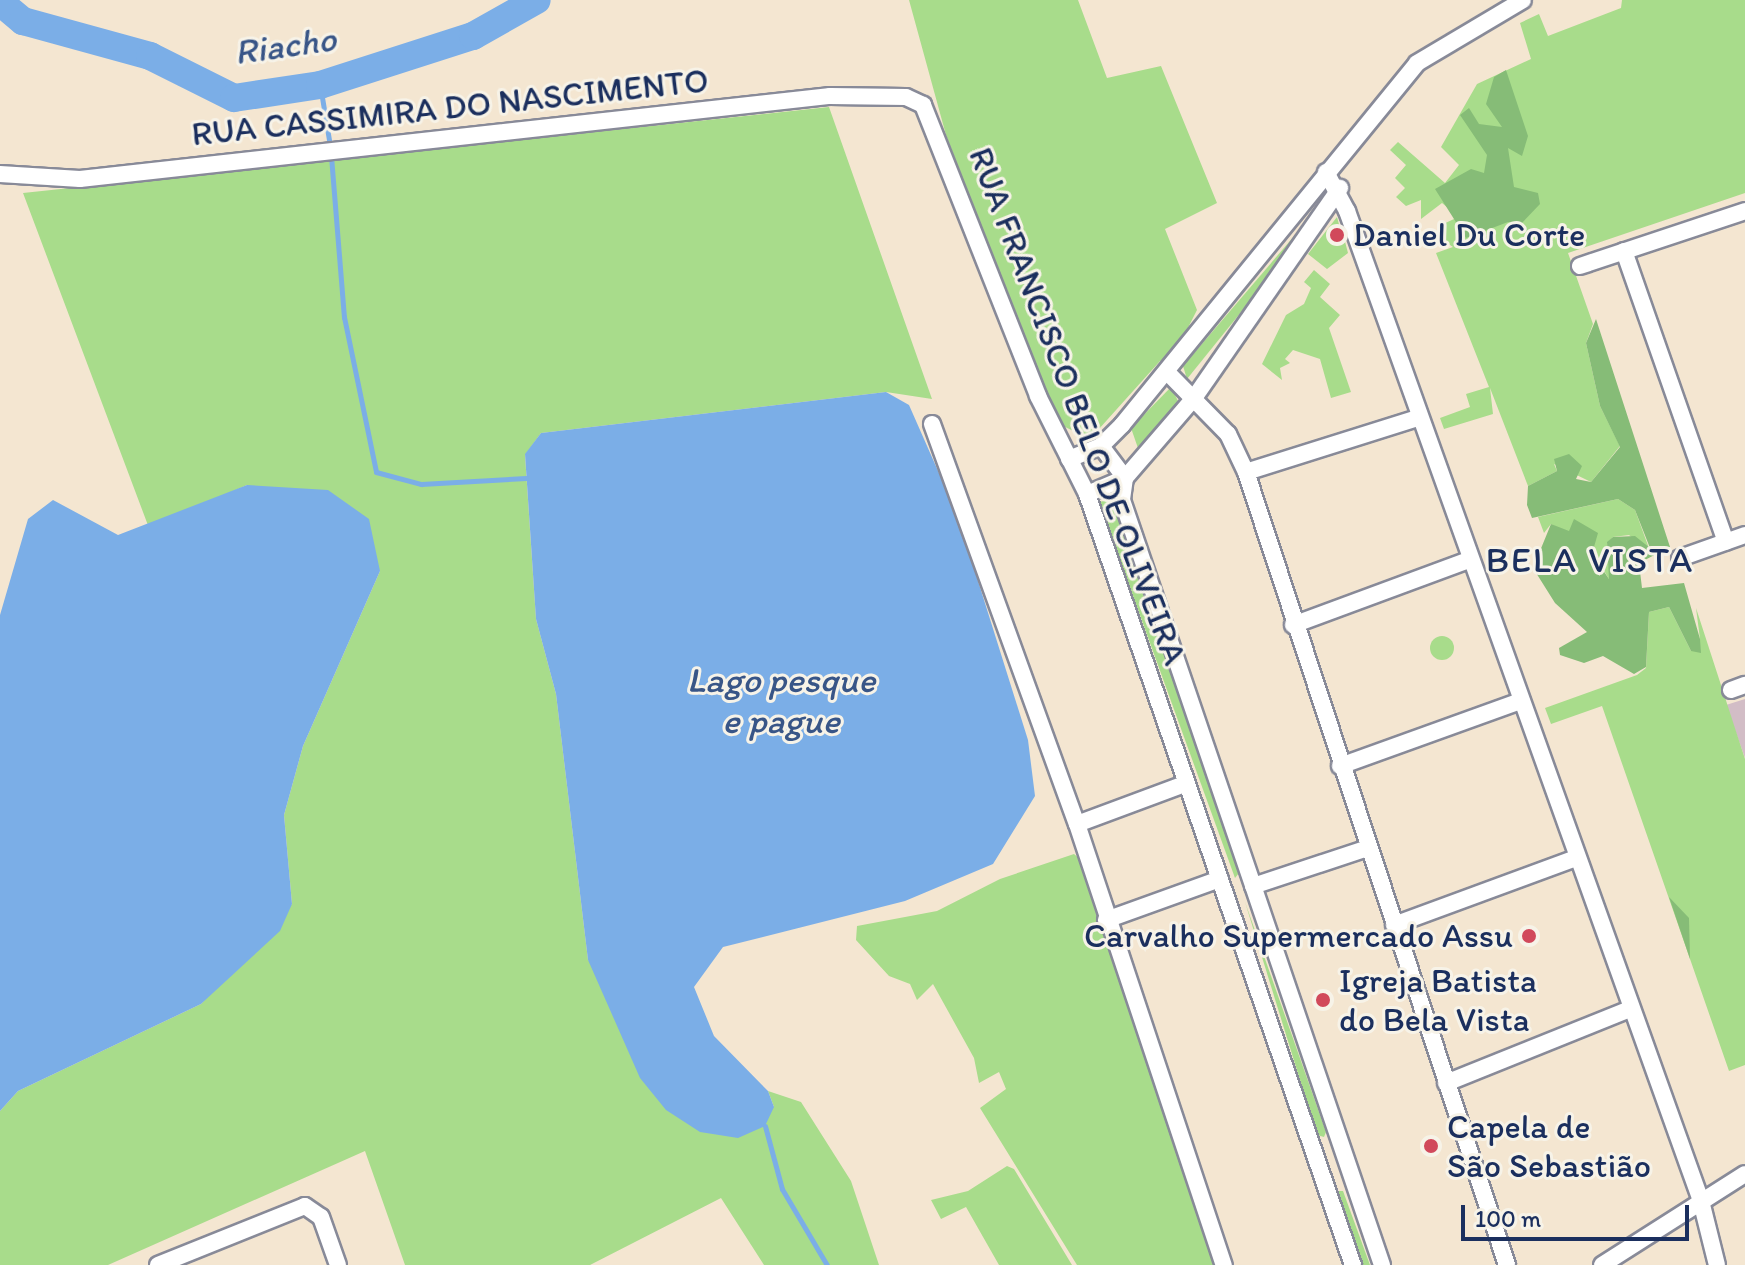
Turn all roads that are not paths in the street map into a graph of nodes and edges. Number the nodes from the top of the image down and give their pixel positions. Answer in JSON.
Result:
{"nodes":[{"id":1,"x":1523,"y":0,"type":"edge"},
{"id":2,"x":1499,"y":5,"type":"edge"},
{"id":3,"x":906,"y":97,"type":"joint"},
{"id":4,"x":1342,"y":154,"type":"junction"},
{"id":5,"x":1326,"y":172,"type":"junction"},
{"id":6,"x":0,"y":174,"type":"edge"},
{"id":7,"x":1340,"y":193,"type":"junction"},
{"id":8,"x":1743,"y":218,"type":"edge"},
{"id":9,"x":1624,"y":251,"type":"junction"},
{"id":10,"x":1580,"y":266,"type":"dead end"},
{"id":11,"x":1167,"y":372,"type":"junction"},
{"id":12,"x":1194,"y":398,"type":"junction"},
{"id":13,"x":1420,"y":417,"type":"junction"},
{"id":14,"x":932,"y":424,"type":"dead end"},
{"id":15,"x":1101,"y":446,"type":"junction"},
{"id":16,"x":1069,"y":459,"type":"junction"},
{"id":17,"x":1246,"y":472,"type":"junction"},
{"id":18,"x":1125,"y":478,"type":"junction"},
{"id":19,"x":1087,"y":494,"type":"junction"},
{"id":20,"x":1745,"y":535,"type":"edge"},
{"id":21,"x":1726,"y":542,"type":"junction"},
{"id":22,"x":1680,"y":558,"type":"dead end"},
{"id":23,"x":1469,"y":560,"type":"junction"},
{"id":24,"x":1293,"y":625,"type":"junction"},
{"id":25,"x":1518,"y":702,"type":"junction"},
{"id":26,"x":1340,"y":766,"type":"junction"},
{"id":27,"x":1187,"y":783,"type":"junction"},
{"id":28,"x":1077,"y":824,"type":"junction"},
{"id":29,"x":1368,"y":848,"type":"junction"},
{"id":30,"x":1573,"y":859,"type":"junction"},
{"id":31,"x":1221,"y":882,"type":"junction"},
{"id":32,"x":1253,"y":887,"type":"junction"},
{"id":33,"x":1230,"y":907,"type":"junction"},
{"id":34,"x":1106,"y":920,"type":"junction"},
{"id":35,"x":1394,"y":925,"type":"junction"},
{"id":36,"x":1628,"y":1010,"type":"junction"},
{"id":37,"x":1446,"y":1083,"type":"junction"},
{"id":38,"x":1343,"y":1153,"type":"junction"},
{"id":39,"x":1318,"y":1163,"type":"junction"},
{"id":40,"x":1745,"y":1174,"type":"edge"},
{"id":41,"x":1354,"y":1183,"type":"junction"},
{"id":42,"x":1327,"y":1189,"type":"junction"},
{"id":43,"x":1701,"y":1201,"type":"junction"},
{"id":44,"x":199,"y":1258,"type":"edge"},
{"id":45,"x":158,"y":1265,"type":"edge"},
{"id":46,"x":338,"y":1265,"type":"edge"},
{"id":47,"x":1224,"y":1265,"type":"edge"},
{"id":48,"x":1353,"y":1265,"type":"edge"},
{"id":49,"x":1382,"y":1265,"type":"edge"},
{"id":50,"x":1507,"y":1265,"type":"edge"},
{"id":51,"x":1602,"y":1265,"type":"edge"},
{"id":52,"x":1717,"y":1265,"type":"edge"}],
"edges":[{"from":1,"to":2,"type":"street"},
{"from":2,"to":4,"type":"street"},
{"from":3,"to":6,"type":"street","name":"RUA CASSIMIRA DO NASCIMENTO"},
{"from":3,"to":16,"type":"street","name":"RUA FRANCISCO BELO DE OLIVEIRA"},
{"from":4,"to":5,"type":"street"},
{"from":4,"to":7,"type":"street"},
{"from":5,"to":7,"type":"street"},
{"from":5,"to":11,"type":"street"},
{"from":7,"to":12,"type":"street"},
{"from":7,"to":13,"type":"street"},
{"from":8,"to":9,"type":"street"},
{"from":9,"to":10,"type":"street"},
{"from":9,"to":21,"type":"street"},
{"from":11,"to":12,"type":"street"},
{"from":11,"to":15,"type":"street"},
{"from":12,"to":17,"type":"street"},
{"from":12,"to":18,"type":"street"},
{"from":13,"to":17,"type":"street"},
{"from":13,"to":23,"type":"street"},
{"from":14,"to":28,"type":"street"},
{"from":15,"to":16,"type":"street"},
{"from":15,"to":18,"type":"street","name":"RUA FRANCISCO BELO DE OLIVEIRA"},
{"from":16,"to":19,"type":"street","name":"RUA FRANCISCO BELO DE OLIVEIRA"},
{"from":17,"to":24,"type":"street"},
{"from":18,"to":19,"type":"street"},
{"from":18,"to":32,"type":"street","name":"RUA FRANCISCO BELO DE OLIVEIRA"},
{"from":19,"to":27,"type":"street","name":"RUA FRANCISCO BELO DE OLIVEIRA"},
{"from":20,"to":21,"type":"street"},
{"from":21,"to":22,"type":"street"},
{"from":23,"to":24,"type":"street"},
{"from":23,"to":25,"type":"street"},
{"from":24,"to":26,"type":"street"},
{"from":25,"to":26,"type":"street"},
{"from":25,"to":30,"type":"street"},
{"from":26,"to":29,"type":"street"},
{"from":27,"to":28,"type":"street"},
{"from":27,"to":31,"type":"street","name":"RUA FRANCISCO BELO DE OLIVEIRA"},
{"from":28,"to":34,"type":"street"},
{"from":29,"to":32,"type":"street"},
{"from":29,"to":35,"type":"street"},
{"from":30,"to":35,"type":"street"},
{"from":30,"to":36,"type":"street"},
{"from":31,"to":32,"type":"street"},
{"from":31,"to":33,"type":"street","name":"RUA FRANCISCO BELO DE OLIVEIRA"},
{"from":31,"to":34,"type":"street"},
{"from":32,"to":33,"type":"street"},
{"from":32,"to":38,"type":"street","name":"RUA FRANCISCO BELO DE OLIVEIRA"},
{"from":33,"to":39,"type":"street","name":"RUA FRANCISCO BELO DE OLIVEIRA"},
{"from":34,"to":47,"type":"street"},
{"from":35,"to":37,"type":"street"},
{"from":36,"to":37,"type":"street"},
{"from":36,"to":43,"type":"street"},
{"from":37,"to":50,"type":"street"},
{"from":38,"to":39,"type":"street"},
{"from":38,"to":41,"type":"street","name":"RUA FRANCISCO BELO DE OLIVEIRA"},
{"from":39,"to":42,"type":"street","name":"RUA FRANCISCO BELO DE OLIVEIRA"},
{"from":40,"to":43,"type":"street"},
{"from":41,"to":42,"type":"street"},
{"from":41,"to":49,"type":"street","name":"RUA FRANCISCO BELO DE OLIVEIRA"},
{"from":42,"to":48,"type":"street","name":"RUA FRANCISCO BELO DE OLIVEIRA"},
{"from":43,"to":51,"type":"street"},
{"from":43,"to":52,"type":"street"},
{"from":44,"to":45,"type":"street"},
{"from":44,"to":46,"type":"street"}]}
